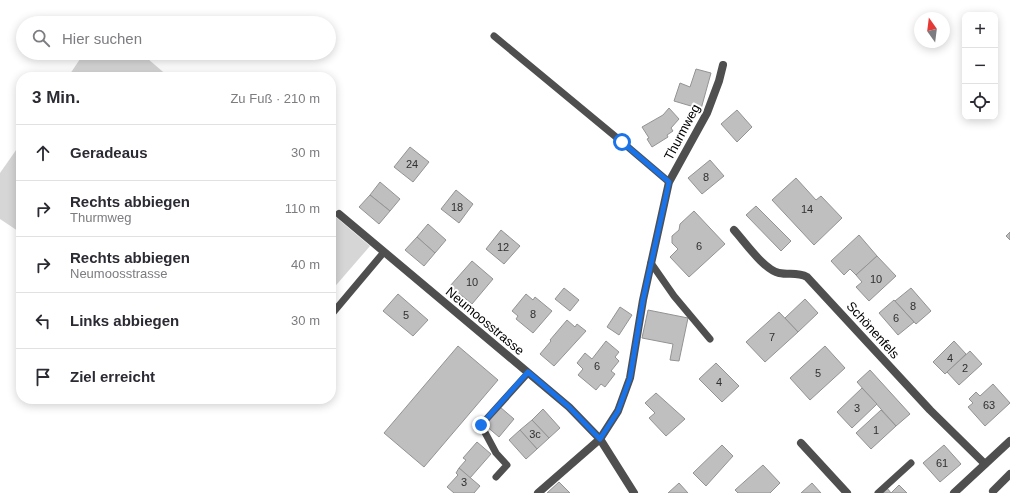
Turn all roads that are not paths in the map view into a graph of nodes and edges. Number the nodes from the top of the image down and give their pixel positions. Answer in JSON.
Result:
{"nodes":[{"id":1,"x":494,"y":36,"type":"dead end"},
{"id":2,"x":723,"y":65,"type":"dead end"},
{"id":3,"x":669,"y":182,"type":"junction"},
{"id":4,"x":339,"y":214,"type":"dead end"},
{"id":5,"x":734,"y":230,"type":"dead end"},
{"id":6,"x":384,"y":252,"type":"junction"},
{"id":7,"x":651,"y":263,"type":"junction"},
{"id":8,"x":336,"y":309,"type":"edge"},
{"id":9,"x":710,"y":339,"type":"dead end"},
{"id":10,"x":528,"y":372,"type":"junction"},
{"id":11,"x":600,"y":439,"type":"junction"},
{"id":12,"x":1010,"y":441,"type":"edge"},
{"id":13,"x":801,"y":443,"type":"dead end"},
{"id":14,"x":911,"y":463,"type":"dead end"},
{"id":15,"x":985,"y":464,"type":"junction"},
{"id":16,"x":1010,"y":474,"type":"edge"},
{"id":17,"x":496,"y":477,"type":"dead end"},
{"id":18,"x":993,"y":491,"type":"dead end"},
{"id":19,"x":538,"y":493,"type":"edge"},
{"id":20,"x":634,"y":493,"type":"edge"},
{"id":21,"x":847,"y":493,"type":"edge"},
{"id":22,"x":878,"y":493,"type":"edge"},
{"id":23,"x":954,"y":493,"type":"edge"}],
"edges":[{"from":1,"to":3,"type":"lane"},
{"from":2,"to":3,"type":"street","name":"Thurmweg"},
{"from":3,"to":7,"type":"street","name":"Thurmweg"},
{"from":4,"to":6,"type":"street","name":"Neumoosstrasse"},
{"from":5,"to":15,"type":"street","name":"Schönenfels"},
{"from":6,"to":8,"type":"lane"},
{"from":6,"to":10,"type":"street","name":"Neumoosstrasse"},
{"from":7,"to":9,"type":"lane"},
{"from":7,"to":11,"type":"street","name":"Thurmweg"},
{"from":10,"to":11,"type":"street","name":"Neumoosstrasse"},
{"from":10,"to":17,"type":"lane"},
{"from":11,"to":19,"type":"street","name":"Thurmweg"},
{"from":11,"to":20,"type":"street","name":"Neumoosstrasse"},
{"from":12,"to":15,"type":"street"},
{"from":13,"to":21,"type":"street"},
{"from":14,"to":22,"type":"lane"},
{"from":15,"to":23,"type":"street"},
{"from":16,"to":18,"type":"street"}]}
